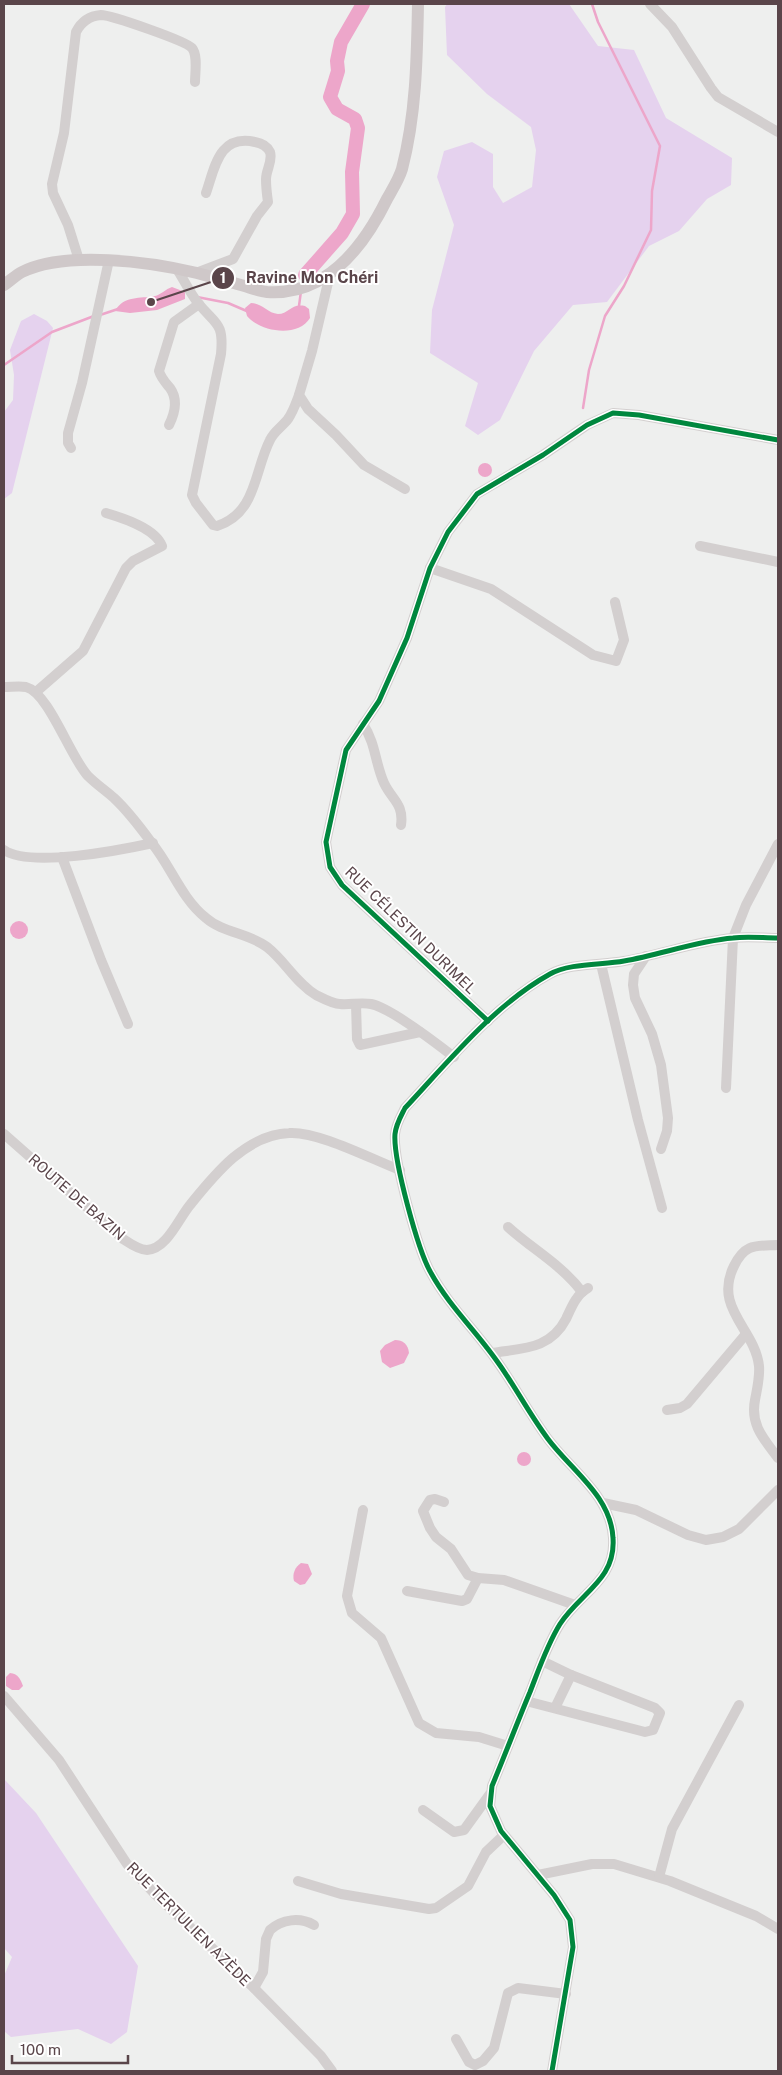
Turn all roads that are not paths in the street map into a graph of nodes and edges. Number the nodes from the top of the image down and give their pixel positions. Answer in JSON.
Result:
{"nodes":[{"id":1,"x":418,"y":4,"type":"edge"},
{"id":2,"x":650,"y":4,"type":"edge"},
{"id":3,"x":194,"y":82,"type":"dead end"},
{"id":4,"x":778,"y":132,"type":"edge"},
{"id":5,"x":206,"y":193,"type":"dead end"},
{"id":6,"x":79,"y":260,"type":"junction"},
{"id":7,"x":109,"y":260,"type":"junction"},
{"id":8,"x":177,"y":269,"type":"junction"},
{"id":9,"x":196,"y":273,"type":"junction"},
{"id":10,"x":330,"y":274,"type":"junction"},
{"id":11,"x":4,"y":285,"type":"edge"},
{"id":12,"x":199,"y":304,"type":"junction"},
{"id":13,"x":299,"y":394,"type":"junction"},
{"id":14,"x":169,"y":425,"type":"dead end"},
{"id":15,"x":778,"y":440,"type":"edge"},
{"id":16,"x":71,"y":448,"type":"dead end"},
{"id":17,"x":405,"y":489,"type":"dead end"},
{"id":18,"x":106,"y":513,"type":"dead end"},
{"id":19,"x":700,"y":546,"type":"dead end"},
{"id":20,"x":778,"y":562,"type":"edge"},
{"id":21,"x":430,"y":568,"type":"junction"},
{"id":22,"x":615,"y":602,"type":"dead end"},
{"id":23,"x":4,"y":687,"type":"edge"},
{"id":24,"x":36,"y":692,"type":"junction"},
{"id":25,"x":363,"y":724,"type":"junction"},
{"id":26,"x":401,"y":825,"type":"dead end"},
{"id":27,"x":152,"y":843,"type":"junction"},
{"id":28,"x":778,"y":844,"type":"edge"},
{"id":29,"x":4,"y":850,"type":"edge"},
{"id":30,"x":62,"y":857,"type":"junction"},
{"id":31,"x":733,"y":938,"type":"junction"},
{"id":32,"x":778,"y":938,"type":"edge"},
{"id":33,"x":646,"y":956,"type":"junction"},
{"id":34,"x":601,"y":964,"type":"junction"},
{"id":35,"x":356,"y":1004,"type":"junction"},
{"id":36,"x":488,"y":1021,"type":"junction"},
{"id":37,"x":128,"y":1024,"type":"dead end"},
{"id":38,"x":420,"y":1032,"type":"junction"},
{"id":39,"x":454,"y":1057,"type":"junction"},
{"id":40,"x":726,"y":1088,"type":"dead end"},
{"id":41,"x":4,"y":1134,"type":"edge"},
{"id":42,"x":396,"y":1147,"type":"junction"},
{"id":43,"x":661,"y":1149,"type":"dead end"},
{"id":44,"x":380,"y":1162,"type":"junction"},
{"id":45,"x":400,"y":1170,"type":"junction"},
{"id":46,"x":662,"y":1208,"type":"dead end"},
{"id":47,"x":508,"y":1226,"type":"dead end"},
{"id":48,"x":778,"y":1245,"type":"edge"},
{"id":49,"x":746,"y":1334,"type":"junction"},
{"id":50,"x":492,"y":1353,"type":"junction"},
{"id":51,"x":667,"y":1410,"type":"dead end"},
{"id":52,"x":778,"y":1458,"type":"edge"},
{"id":53,"x":778,"y":1490,"type":"edge"},
{"id":54,"x":444,"y":1502,"type":"dead end"},
{"id":55,"x":603,"y":1503,"type":"junction"},
{"id":56,"x":363,"y":1510,"type":"dead end"},
{"id":57,"x":478,"y":1578,"type":"junction"},
{"id":58,"x":407,"y":1591,"type":"dead end"},
{"id":59,"x":574,"y":1605,"type":"junction"},
{"id":60,"x":542,"y":1661,"type":"junction"},
{"id":61,"x":571,"y":1675,"type":"junction"},
{"id":62,"x":4,"y":1696,"type":"edge"},
{"id":63,"x":526,"y":1701,"type":"junction"},
{"id":64,"x":739,"y":1705,"type":"dead end"},
{"id":65,"x":555,"y":1708,"type":"junction"},
{"id":66,"x":508,"y":1746,"type":"junction"},
{"id":67,"x":491,"y":1793,"type":"junction"},
{"id":68,"x":422,"y":1810,"type":"dead end"},
{"id":69,"x":504,"y":1835,"type":"junction"},
{"id":70,"x":538,"y":1875,"type":"junction"},
{"id":71,"x":659,"y":1877,"type":"junction"},
{"id":72,"x":298,"y":1881,"type":"dead end"},
{"id":73,"x":314,"y":1925,"type":"dead end"},
{"id":74,"x":778,"y":1929,"type":"edge"},
{"id":75,"x":254,"y":1988,"type":"junction"},
{"id":76,"x":566,"y":1994,"type":"junction"},
{"id":77,"x":456,"y":2038,"type":"dead end"},
{"id":78,"x":332,"y":2071,"type":"edge"},
{"id":79,"x":552,"y":2071,"type":"edge"}],
"edges":[{"from":1,"to":10,"type":"main road"},
{"from":2,"to":4,"type":"street"},
{"from":3,"to":6,"type":"street"},
{"from":5,"to":9,"type":"street"},
{"from":6,"to":7,"type":"main road"},
{"from":6,"to":11,"type":"main road"},
{"from":7,"to":8,"type":"main road"},
{"from":7,"to":16,"type":"street"},
{"from":8,"to":9,"type":"main road"},
{"from":8,"to":12,"type":"street"},
{"from":9,"to":10,"type":"main road"},
{"from":10,"to":13,"type":"street"},
{"from":12,"to":13,"type":"street"},
{"from":12,"to":14,"type":"street"},
{"from":13,"to":17,"type":"street"},
{"from":15,"to":21,"type":"street","name":"RUE CÉLESTIN DURIMEL"},
{"from":18,"to":24,"type":"street"},
{"from":19,"to":20,"type":"street"},
{"from":21,"to":22,"type":"street"},
{"from":21,"to":25,"type":"street","name":"RUE CÉLESTIN DURIMEL"},
{"from":23,"to":24,"type":"street"},
{"from":24,"to":27,"type":"street"},
{"from":25,"to":26,"type":"street"},
{"from":25,"to":36,"type":"street","name":"RUE CÉLESTIN DURIMEL"},
{"from":27,"to":30,"type":"street"},
{"from":27,"to":35,"type":"street"},
{"from":28,"to":31,"type":"street"},
{"from":29,"to":30,"type":"street"},
{"from":30,"to":37,"type":"street"},
{"from":31,"to":32,"type":"street"},
{"from":31,"to":33,"type":"street"},
{"from":31,"to":40,"type":"street"},
{"from":33,"to":34,"type":"street"},
{"from":33,"to":43,"type":"street"},
{"from":34,"to":36,"type":"street"},
{"from":34,"to":46,"type":"street"},
{"from":35,"to":38,"type":"street"},
{"from":35,"to":38,"type":"street"},
{"from":36,"to":39,"type":"street"},
{"from":38,"to":39,"type":"street"},
{"from":39,"to":42,"type":"street"},
{"from":41,"to":44,"type":"street","name":"ROUTE DE BAZIN"},
{"from":42,"to":44,"type":"street"},
{"from":42,"to":45,"type":"street"},
{"from":44,"to":45,"type":"street","name":"ROUTE DE BAZIN"},
{"from":45,"to":50,"type":"street"},
{"from":47,"to":50,"type":"street"},
{"from":48,"to":49,"type":"street"},
{"from":49,"to":51,"type":"street"},
{"from":49,"to":52,"type":"street"},
{"from":50,"to":55,"type":"street"},
{"from":53,"to":55,"type":"street"},
{"from":54,"to":57,"type":"street"},
{"from":55,"to":59,"type":"street"},
{"from":56,"to":66,"type":"street"},
{"from":57,"to":58,"type":"street"},
{"from":57,"to":59,"type":"street"},
{"from":59,"to":60,"type":"street"},
{"from":60,"to":61,"type":"street"},
{"from":60,"to":63,"type":"street"},
{"from":61,"to":65,"type":"street"},
{"from":61,"to":65,"type":"street"},
{"from":62,"to":75,"type":"street","name":"RUE TERTULIEN AZÈDE"},
{"from":63,"to":65,"type":"street"},
{"from":63,"to":66,"type":"street"},
{"from":64,"to":71,"type":"street"},
{"from":66,"to":67,"type":"street"},
{"from":67,"to":68,"type":"street"},
{"from":67,"to":69,"type":"street"},
{"from":69,"to":70,"type":"street"},
{"from":69,"to":72,"type":"street"},
{"from":70,"to":71,"type":"street"},
{"from":70,"to":76,"type":"street"},
{"from":71,"to":74,"type":"street"},
{"from":73,"to":75,"type":"street"},
{"from":75,"to":78,"type":"street","name":"RUE TERTULIEN AZÈDE"},
{"from":76,"to":77,"type":"street"},
{"from":76,"to":79,"type":"street"}]}
